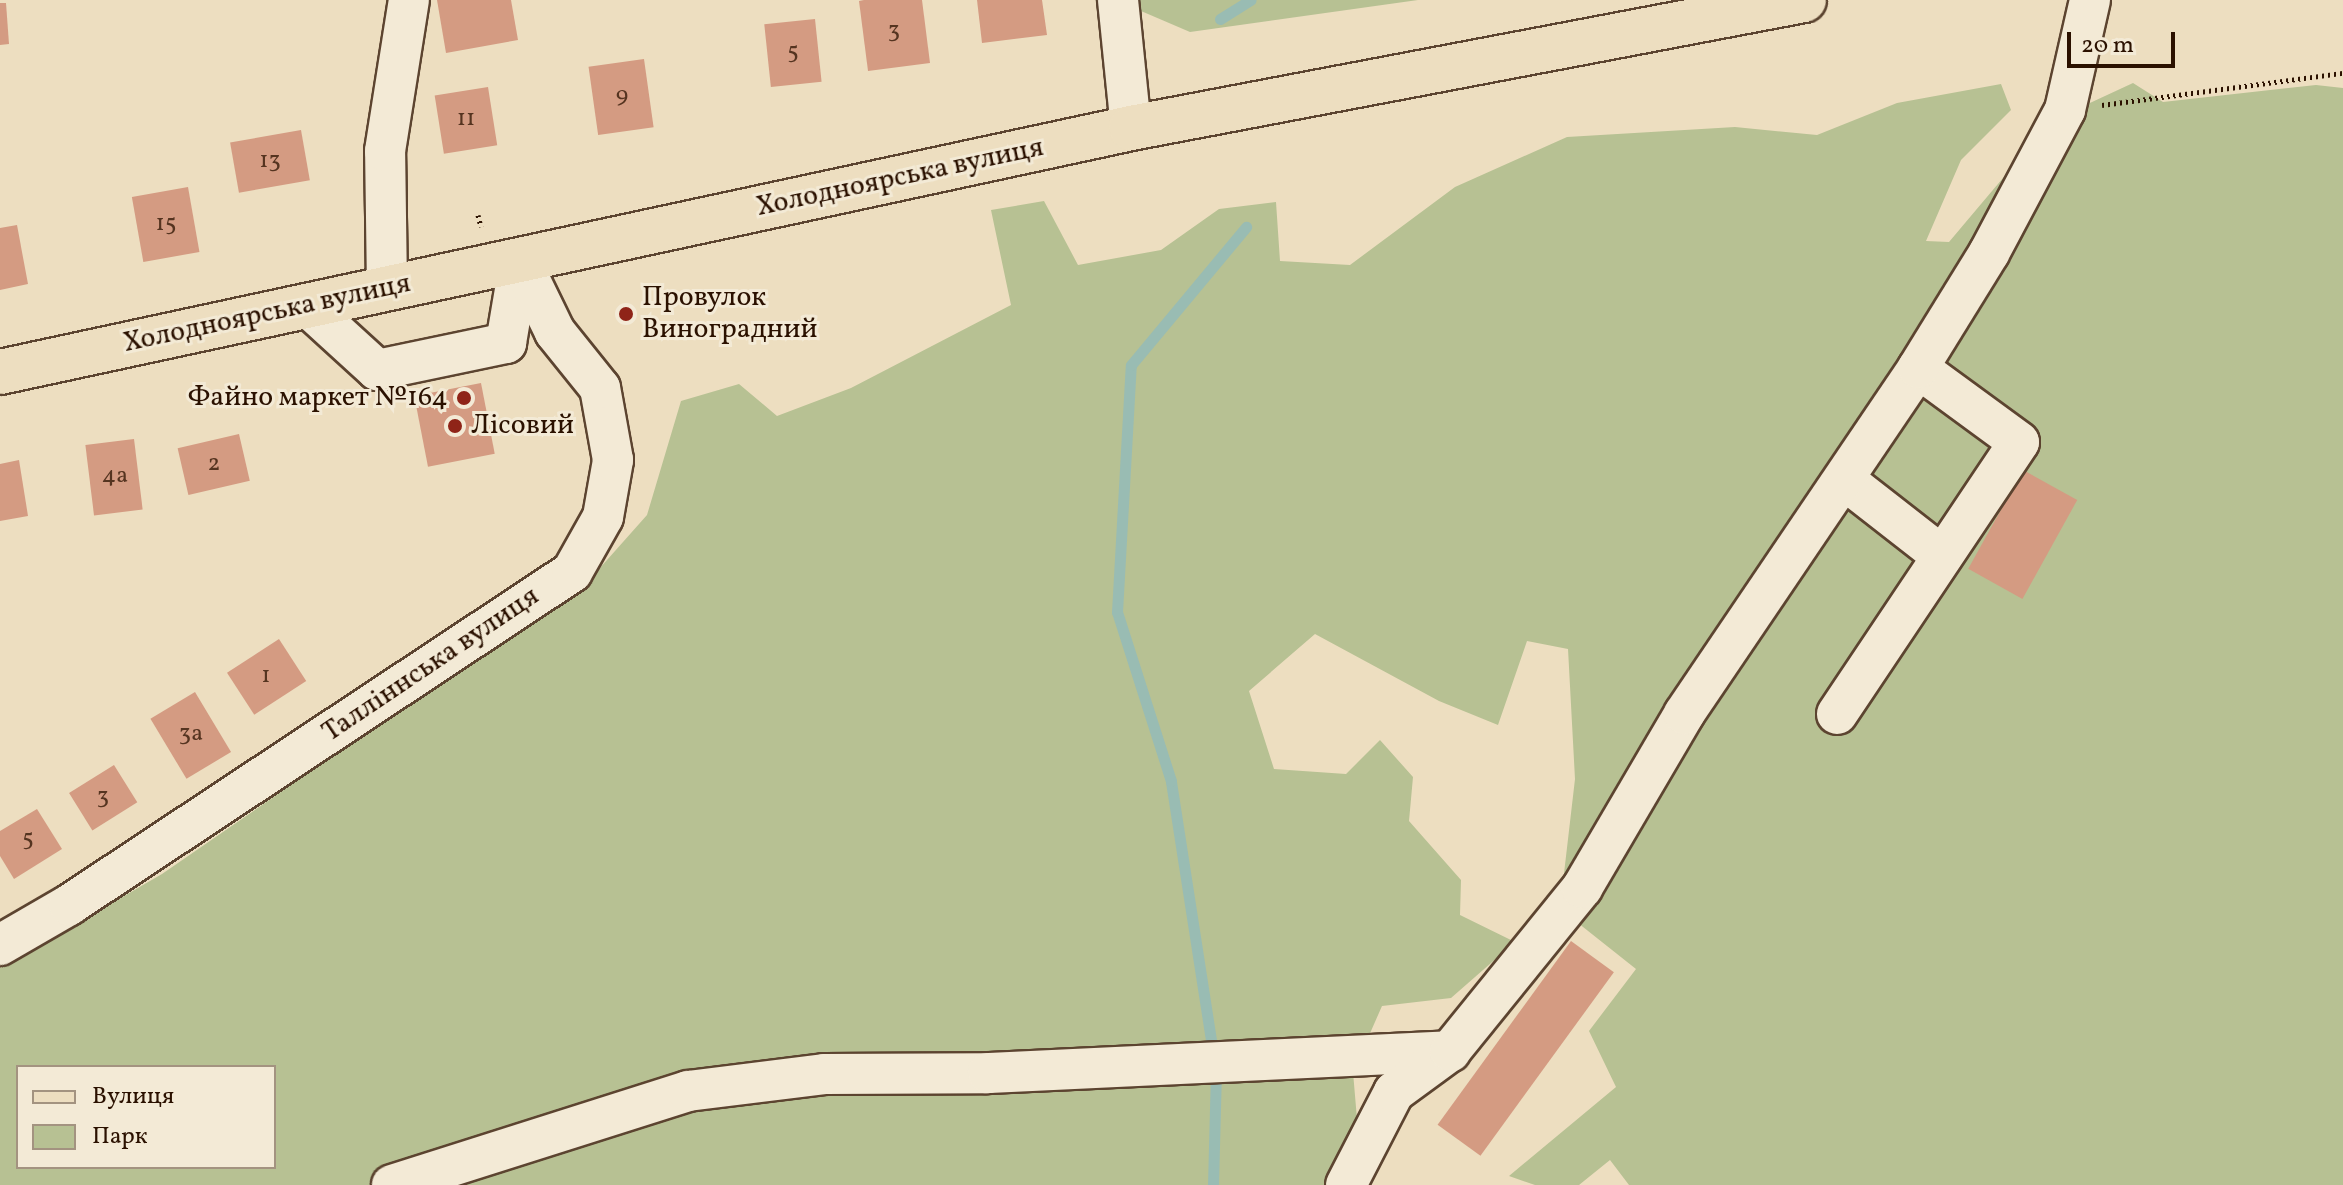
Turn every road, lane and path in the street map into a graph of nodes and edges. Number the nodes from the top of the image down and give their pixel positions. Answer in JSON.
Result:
{"nodes":[{"id":1,"x":409,"y":0,"type":"edge"},
{"id":2,"x":1118,"y":0,"type":"edge"},
{"id":3,"x":1804,"y":0,"type":"edge"},
{"id":4,"x":2090,"y":0,"type":"edge"},
{"id":5,"x":2343,"y":73,"type":"edge"},
{"id":6,"x":2065,"y":110,"type":"junction"},
{"id":7,"x":1131,"y":128,"type":"junction"},
{"id":8,"x":520,"y":260,"type":"junction"},
{"id":9,"x":387,"y":288,"type":"junction"},
{"id":10,"x":307,"y":306,"type":"junction"},
{"id":11,"x":1918,"y":368,"type":"junction"},
{"id":12,"x":0,"y":372,"type":"edge"},
{"id":13,"x":1846,"y":481,"type":"junction"},
{"id":14,"x":1942,"y":556,"type":"junction"},
{"id":15,"x":1837,"y":714,"type":"dead end"},
{"id":16,"x":0,"y":945,"type":"edge"},
{"id":17,"x":1450,"y":1051,"type":"junction"},
{"id":18,"x":392,"y":1185,"type":"edge"},
{"id":19,"x":1346,"y":1185,"type":"edge"}],
"edges":[{"from":1,"to":9,"type":"street"},
{"from":2,"to":7,"type":"street"},
{"from":3,"to":7,"type":"main road","name":"Холодноярська вулиця"},
{"from":4,"to":6,"type":"street"},
{"from":5,"to":6,"type":"path"},
{"from":6,"to":11,"type":"street"},
{"from":7,"to":8,"type":"main road","name":"Холодноярська вулиця"},
{"from":8,"to":9,"type":"main road","name":"Холодноярська вулиця"},
{"from":8,"to":10,"type":"street"},
{"from":8,"to":16,"type":"street","name":"Талліннська вулиця"},
{"from":9,"to":10,"type":"main road","name":"Холодноярська вулиця"},
{"from":10,"to":12,"type":"main road","name":"Холодноярська вулиця"},
{"from":11,"to":13,"type":"street"},
{"from":11,"to":14,"type":"street"},
{"from":13,"to":14,"type":"street"},
{"from":13,"to":17,"type":"street"},
{"from":14,"to":15,"type":"street"},
{"from":17,"to":18,"type":"street"},
{"from":17,"to":19,"type":"street"}]}
